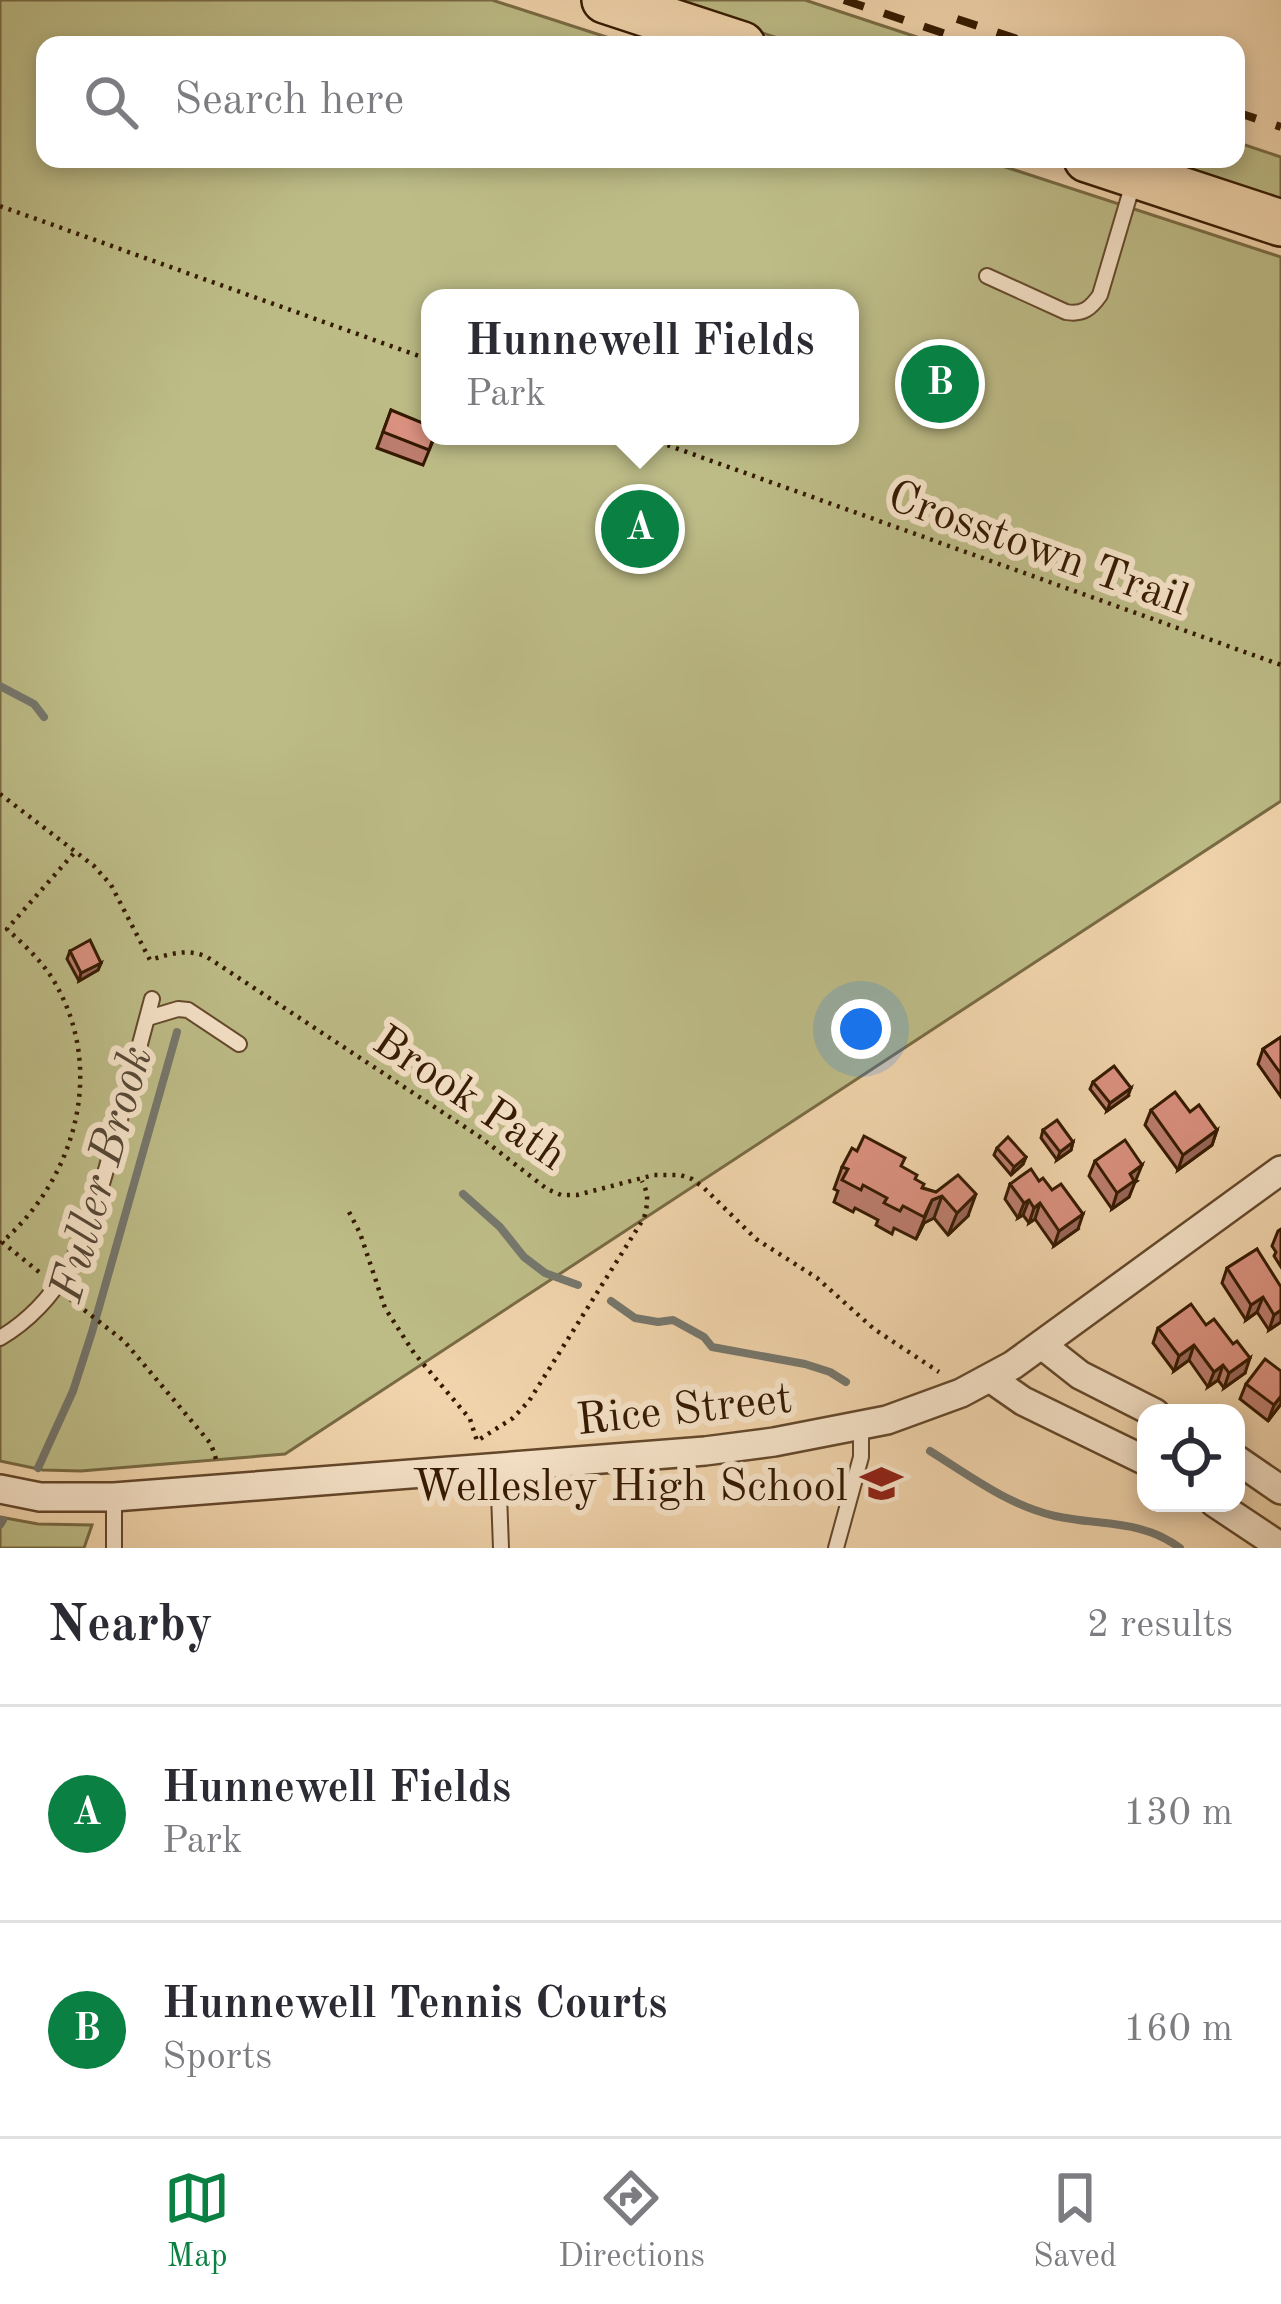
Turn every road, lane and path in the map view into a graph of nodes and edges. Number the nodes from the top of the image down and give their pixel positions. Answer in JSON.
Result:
{"nodes":[{"id":1,"x":605,"y":0,"type":"edge"},
{"id":2,"x":715,"y":36,"type":"edge"},
{"id":3,"x":1115,"y":168,"type":"edge"},
{"id":4,"x":1136,"y":175,"type":"junction"},
{"id":5,"x":0,"y":206,"type":"edge"},
{"id":6,"x":1281,"y":223,"type":"edge"},
{"id":7,"x":987,"y":275,"type":"dead end"},
{"id":8,"x":421,"y":357,"type":"edge"},
{"id":9,"x":667,"y":445,"type":"edge"},
{"id":10,"x":1281,"y":665,"type":"edge"},
{"id":11,"x":0,"y":794,"type":"edge"},
{"id":12,"x":76,"y":852,"type":"junction"},
{"id":13,"x":152,"y":999,"type":"dead end"},
{"id":14,"x":148,"y":1018,"type":"junction"},
{"id":15,"x":239,"y":1044,"type":"dead end"},
{"id":16,"x":1281,"y":1170,"type":"edge"},
{"id":17,"x":641,"y":1179,"type":"junction"},
{"id":18,"x":349,"y":1212,"type":"dead end"},
{"id":19,"x":2,"y":1242,"type":"edge"},
{"id":20,"x":79,"y":1306,"type":"dead end"},
{"id":21,"x":0,"y":1338,"type":"edge"},
{"id":22,"x":1042,"y":1345,"type":"junction"},
{"id":23,"x":943,"y":1378,"type":"dead end"},
{"id":24,"x":990,"y":1378,"type":"junction"},
{"id":25,"x":1137,"y":1404,"type":"edge"},
{"id":26,"x":860,"y":1426,"type":"junction"},
{"id":27,"x":1137,"y":1457,"type":"edge"},
{"id":28,"x":1245,"y":1466,"type":"edge"},
{"id":29,"x":498,"y":1467,"type":"junction"},
{"id":30,"x":217,"y":1468,"type":"dead end"},
{"id":31,"x":1281,"y":1490,"type":"edge"},
{"id":32,"x":10,"y":1492,"type":"edge"},
{"id":33,"x":115,"y":1497,"type":"junction"},
{"id":34,"x":1228,"y":1512,"type":"edge"},
{"id":35,"x":1281,"y":1547,"type":"edge"},
{"id":36,"x":114,"y":1548,"type":"edge"},
{"id":37,"x":501,"y":1548,"type":"edge"},
{"id":38,"x":836,"y":1548,"type":"edge"}],
"edges":[{"from":1,"to":2,"type":"main road"},
{"from":3,"to":4,"type":"main road"},
{"from":4,"to":6,"type":"main road"},
{"from":4,"to":7,"type":"lane"},
{"from":5,"to":8,"type":"path"},
{"from":9,"to":10,"type":"path","name":"Crosstown Trail"},
{"from":11,"to":12,"type":"path","name":"Brook Path"},
{"from":12,"to":17,"type":"path","name":"Brook Path"},
{"from":12,"to":19,"type":"path"},
{"from":13,"to":14,"type":"lane"},
{"from":14,"to":15,"type":"lane"},
{"from":14,"to":21,"type":"lane"},
{"from":16,"to":22,"type":"street","name":"Rice Street"},
{"from":17,"to":18,"type":"path"},
{"from":17,"to":23,"type":"path","name":"Brook Path"},
{"from":20,"to":30,"type":"path"},
{"from":22,"to":24,"type":"street","name":"Rice Street"},
{"from":22,"to":25,"type":"street"},
{"from":24,"to":26,"type":"street","name":"Rice Street"},
{"from":24,"to":27,"type":"street"},
{"from":26,"to":29,"type":"street","name":"Rice Street"},
{"from":26,"to":38,"type":"lane"},
{"from":28,"to":31,"type":"street"},
{"from":29,"to":33,"type":"street","name":"Rice Street"},
{"from":29,"to":37,"type":"lane"},
{"from":32,"to":33,"type":"street","name":"Rice Street"},
{"from":33,"to":36,"type":"lane"},
{"from":34,"to":35,"type":"street"}]}
